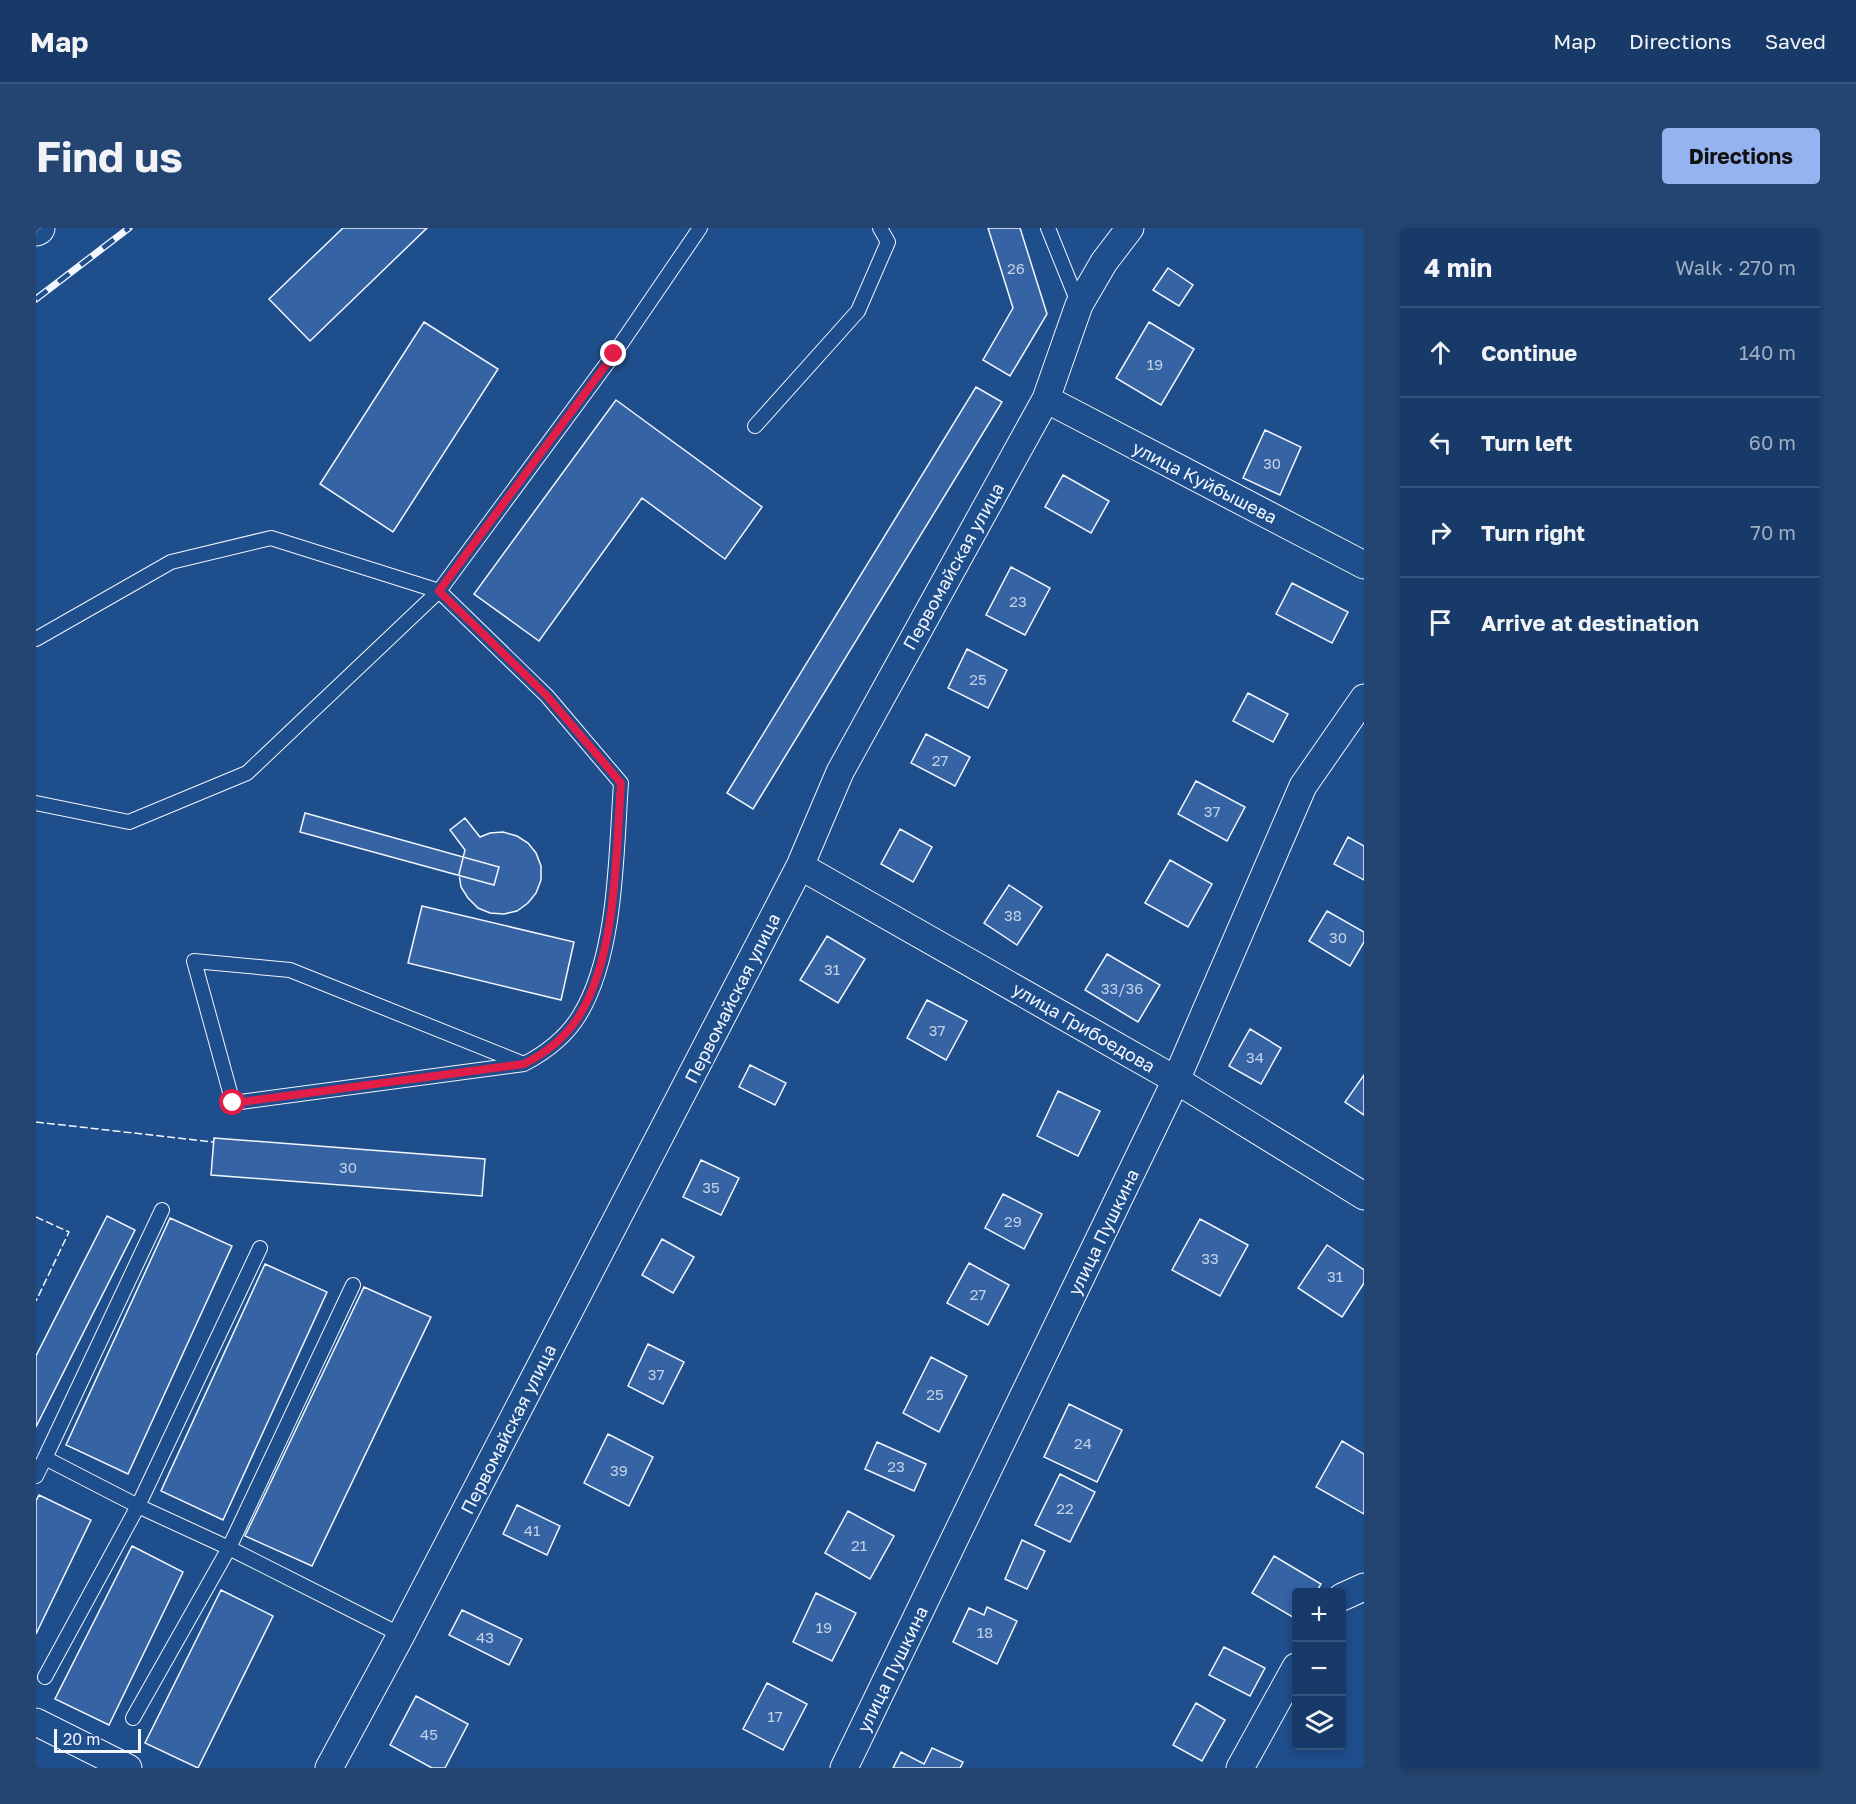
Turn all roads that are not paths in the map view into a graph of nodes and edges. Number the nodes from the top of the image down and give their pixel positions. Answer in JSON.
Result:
{"nodes":[{"id":1,"x":700,"y":228,"type":"edge"},
{"id":2,"x":880,"y":228,"type":"edge"},
{"id":3,"x":1048,"y":228,"type":"edge"},
{"id":4,"x":1130,"y":228,"type":"edge"},
{"id":5,"x":1078,"y":305,"type":"junction"},
{"id":6,"x":1046,"y":399,"type":"junction"},
{"id":7,"x":755,"y":426,"type":"dead end"},
{"id":8,"x":1364,"y":564,"type":"edge"},
{"id":9,"x":439,"y":591,"type":"junction"},
{"id":10,"x":36,"y":639,"type":"edge"},
{"id":11,"x":1364,"y":698,"type":"edge"},
{"id":12,"x":36,"y":802,"type":"edge"},
{"id":13,"x":800,"y":866,"type":"junction"},
{"id":14,"x":524,"y":1064,"type":"junction"},
{"id":15,"x":1176,"y":1080,"type":"junction"},
{"id":16,"x":1364,"y":1196,"type":"edge"},
{"id":17,"x":162,"y":1210,"type":"dead end"},
{"id":18,"x":260,"y":1248,"type":"dead end"},
{"id":19,"x":353,"y":1284,"type":"dead end"},
{"id":20,"x":45,"y":1458,"type":"junction"},
{"id":21,"x":36,"y":1476,"type":"edge"},
{"id":22,"x":138,"y":1506,"type":"junction"},
{"id":23,"x":229,"y":1548,"type":"junction"},
{"id":24,"x":1364,"y":1587,"type":"edge"},
{"id":25,"x":1346,"y":1595,"type":"edge"},
{"id":26,"x":401,"y":1635,"type":"junction"},
{"id":27,"x":1292,"y":1674,"type":"edge"},
{"id":28,"x":45,"y":1677,"type":"dead end"},
{"id":29,"x":133,"y":1718,"type":"dead end"},
{"id":30,"x":36,"y":1722,"type":"edge"},
{"id":31,"x":128,"y":1768,"type":"edge"},
{"id":32,"x":329,"y":1768,"type":"edge"},
{"id":33,"x":844,"y":1768,"type":"edge"},
{"id":34,"x":1240,"y":1768,"type":"edge"}],
"edges":[{"from":1,"to":9,"type":"lane"},
{"from":2,"to":7,"type":"lane"},
{"from":3,"to":5,"type":"lane"},
{"from":4,"to":5,"type":"street","name":"Первомайская улица"},
{"from":5,"to":6,"type":"street","name":"Первомайская улица"},
{"from":6,"to":8,"type":"street","name":"улица Куйбышева"},
{"from":6,"to":13,"type":"street","name":"Первомайская улица"},
{"from":9,"to":10,"type":"lane"},
{"from":9,"to":12,"type":"lane"},
{"from":9,"to":14,"type":"lane"},
{"from":11,"to":15,"type":"street","name":"улица Пушкина"},
{"from":13,"to":15,"type":"street","name":"улица Грибоедова"},
{"from":13,"to":26,"type":"street","name":"Первомайская улица"},
{"from":14,"to":14,"type":"lane"},
{"from":15,"to":16,"type":"street","name":"улица Грибоедова"},
{"from":15,"to":33,"type":"street","name":"улица Пушкина"},
{"from":17,"to":20,"type":"lane"},
{"from":18,"to":22,"type":"lane"},
{"from":19,"to":23,"type":"lane"},
{"from":20,"to":21,"type":"lane"},
{"from":20,"to":22,"type":"lane"},
{"from":22,"to":23,"type":"lane"},
{"from":22,"to":28,"type":"lane"},
{"from":23,"to":26,"type":"lane"},
{"from":23,"to":29,"type":"lane"},
{"from":24,"to":25,"type":"street"},
{"from":26,"to":32,"type":"street","name":"Первомайская улица"},
{"from":27,"to":34,"type":"street"},
{"from":30,"to":31,"type":"street"}]}
